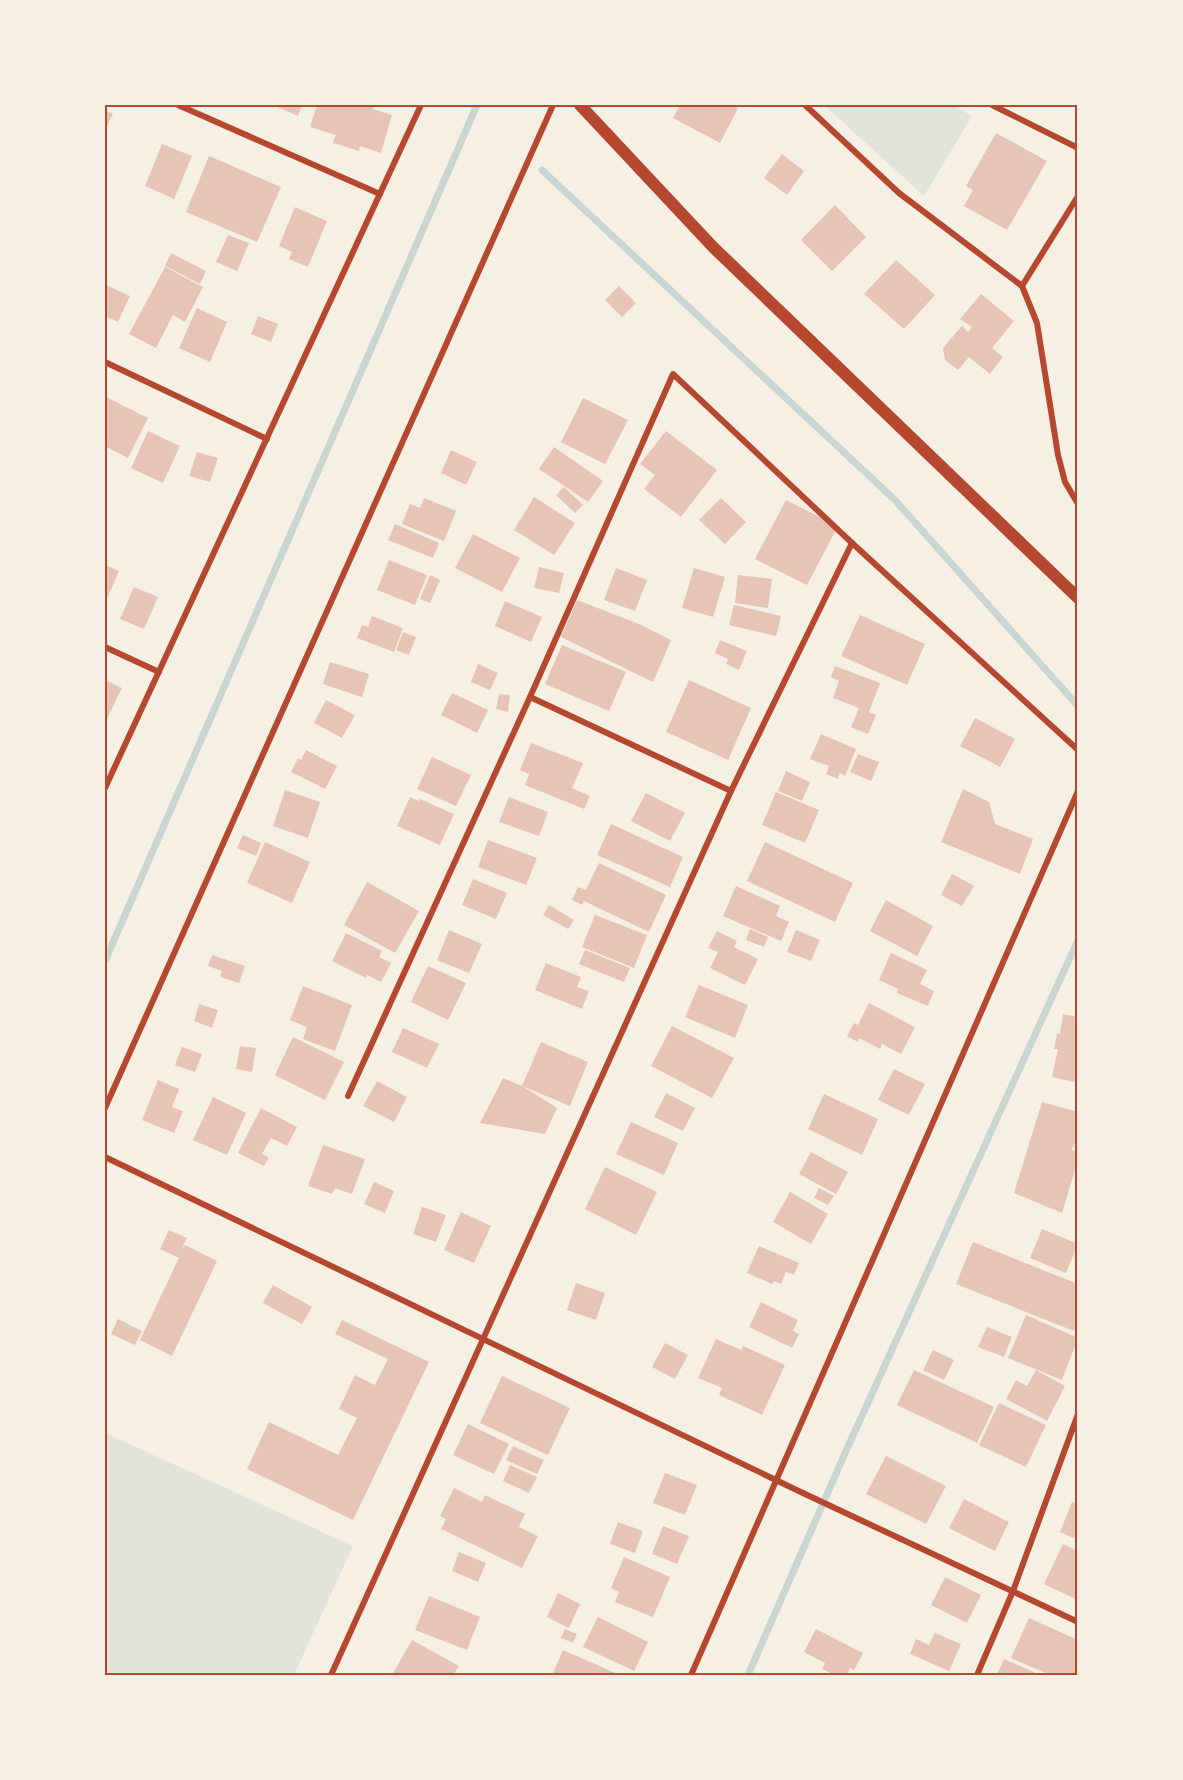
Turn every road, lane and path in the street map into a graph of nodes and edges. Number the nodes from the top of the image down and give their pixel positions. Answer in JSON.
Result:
{"nodes":[{"id":1,"x":178,"y":105,"type":"edge"},
{"id":2,"x":421,"y":105,"type":"edge"},
{"id":3,"x":553,"y":105,"type":"edge"},
{"id":4,"x":580,"y":105,"type":"edge"},
{"id":5,"x":805,"y":105,"type":"edge"},
{"id":6,"x":992,"y":105,"type":"edge"},
{"id":7,"x":1078,"y":148,"type":"edge"},
{"id":8,"x":380,"y":194,"type":"junction"},
{"id":9,"x":1078,"y":196,"type":"edge"},
{"id":10,"x":1022,"y":286,"type":"junction"},
{"id":11,"x":105,"y":362,"type":"edge"},
{"id":12,"x":267,"y":439,"type":"junction"},
{"id":13,"x":1078,"y":504,"type":"edge"},
{"id":14,"x":852,"y":543,"type":"junction"},
{"id":15,"x":1078,"y":598,"type":"edge"},
{"id":16,"x":105,"y":647,"type":"edge"},
{"id":17,"x":159,"y":672,"type":"junction"},
{"id":18,"x":530,"y":697,"type":"junction"},
{"id":19,"x":1078,"y":750,"type":"edge"},
{"id":20,"x":105,"y":788,"type":"edge"},
{"id":21,"x":731,"y":791,"type":"junction"},
{"id":22,"x":1078,"y":791,"type":"edge"},
{"id":23,"x":348,"y":1096,"type":"dead end"},
{"id":24,"x":105,"y":1108,"type":"edge"},
{"id":25,"x":105,"y":1157,"type":"edge"},
{"id":26,"x":483,"y":1339,"type":"junction"},
{"id":27,"x":1078,"y":1414,"type":"edge"},
{"id":28,"x":776,"y":1481,"type":"junction"},
{"id":29,"x":1013,"y":1591,"type":"junction"},
{"id":30,"x":1078,"y":1622,"type":"edge"},
{"id":31,"x":331,"y":1675,"type":"edge"},
{"id":32,"x":691,"y":1675,"type":"edge"},
{"id":33,"x":977,"y":1675,"type":"edge"}],
"edges":[{"from":1,"to":8,"type":"street"},
{"from":2,"to":8,"type":"street"},
{"from":3,"to":24,"type":"street"},
{"from":4,"to":15,"type":"main road"},
{"from":5,"to":10,"type":"street"},
{"from":6,"to":7,"type":"street"},
{"from":8,"to":12,"type":"street"},
{"from":9,"to":10,"type":"street"},
{"from":10,"to":13,"type":"street"},
{"from":11,"to":12,"type":"street"},
{"from":12,"to":17,"type":"street"},
{"from":14,"to":18,"type":"street"},
{"from":14,"to":19,"type":"street"},
{"from":14,"to":21,"type":"street"},
{"from":16,"to":17,"type":"street"},
{"from":17,"to":20,"type":"street"},
{"from":18,"to":21,"type":"street"},
{"from":18,"to":23,"type":"street"},
{"from":21,"to":26,"type":"street"},
{"from":22,"to":28,"type":"street"},
{"from":25,"to":26,"type":"street"},
{"from":26,"to":28,"type":"street"},
{"from":26,"to":31,"type":"street"},
{"from":27,"to":29,"type":"street"},
{"from":28,"to":29,"type":"street"},
{"from":28,"to":32,"type":"street"},
{"from":29,"to":30,"type":"street"},
{"from":29,"to":33,"type":"street"}]}
